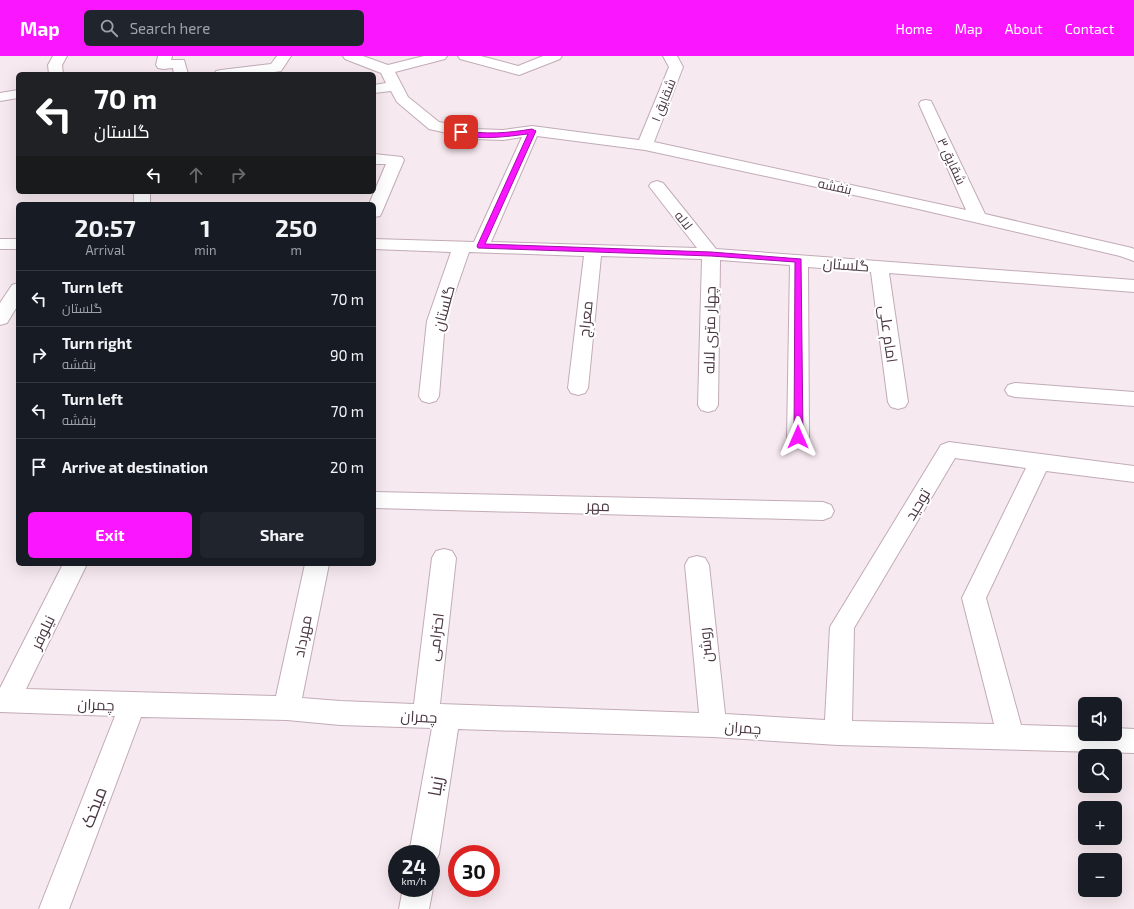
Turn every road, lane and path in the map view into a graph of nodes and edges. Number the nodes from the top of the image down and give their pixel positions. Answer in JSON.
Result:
{"nodes":[{"id":1,"x":60,"y":56,"type":"edge"},
{"id":2,"x":165,"y":56,"type":"edge"},
{"id":3,"x":284,"y":56,"type":"edge"},
{"id":4,"x":440,"y":56,"type":"edge"},
{"id":5,"x":465,"y":56,"type":"edge"},
{"id":6,"x":555,"y":56,"type":"edge"},
{"id":7,"x":670,"y":56,"type":"edge"},
{"id":8,"x":358,"y":58,"type":"edge"},
{"id":9,"x":387,"y":70,"type":"junction"},
{"id":10,"x":56,"y":72,"type":"edge"},
{"id":11,"x":181,"y":72,"type":"edge"},
{"id":12,"x":239,"y":72,"type":"edge"},
{"id":13,"x":396,"y":86,"type":"junction"},
{"id":14,"x":376,"y":89,"type":"edge"},
{"id":15,"x":16,"y":94,"type":"edge"},
{"id":16,"x":0,"y":97,"type":"edge"},
{"id":17,"x":926,"y":104,"type":"dead end"},
{"id":18,"x":532,"y":131,"type":"junction"},
{"id":19,"x":645,"y":144,"type":"junction"},
{"id":20,"x":376,"y":159,"type":"edge"},
{"id":21,"x":657,"y":186,"type":"dead end"},
{"id":22,"x":376,"y":207,"type":"edge"},
{"id":23,"x":978,"y":217,"type":"junction"},
{"id":24,"x":0,"y":244,"type":"edge"},
{"id":25,"x":16,"y":244,"type":"edge"},
{"id":26,"x":376,"y":244,"type":"edge"},
{"id":27,"x":462,"y":246,"type":"junction"},
{"id":28,"x":481,"y":246,"type":"junction"},
{"id":29,"x":593,"y":250,"type":"junction"},
{"id":30,"x":711,"y":254,"type":"junction"},
{"id":31,"x":1134,"y":256,"type":"edge"},
{"id":32,"x":799,"y":260,"type":"junction"},
{"id":33,"x":880,"y":267,"type":"junction"},
{"id":34,"x":1134,"y":286,"type":"edge"},
{"id":35,"x":16,"y":292,"type":"edge"},
{"id":36,"x":0,"y":319,"type":"edge"},
{"id":37,"x":578,"y":388,"type":"dead end"},
{"id":38,"x":1015,"y":390,"type":"dead end"},
{"id":39,"x":429,"y":396,"type":"dead end"},
{"id":40,"x":1134,"y":399,"type":"edge"},
{"id":41,"x":898,"y":402,"type":"dead end"},
{"id":42,"x":708,"y":405,"type":"dead end"},
{"id":43,"x":798,"y":437,"type":"dead end"},
{"id":44,"x":1040,"y":461,"type":"junction"},
{"id":45,"x":1134,"y":474,"type":"edge"},
{"id":46,"x":376,"y":500,"type":"edge"},
{"id":47,"x":823,"y":511,"type":"dead end"},
{"id":48,"x":444,"y":558,"type":"dead end"},
{"id":49,"x":697,"y":565,"type":"dead end"},
{"id":50,"x":74,"y":566,"type":"edge"},
{"id":51,"x":317,"y":566,"type":"edge"},
{"id":52,"x":4,"y":700,"type":"edge"},
{"id":53,"x":132,"y":705,"type":"junction"},
{"id":54,"x":287,"y":708,"type":"junction"},
{"id":55,"x":437,"y":716,"type":"junction"},
{"id":56,"x":713,"y":725,"type":"junction"},
{"id":57,"x":838,"y":733,"type":"junction"},
{"id":58,"x":1011,"y":736,"type":"junction"},
{"id":59,"x":1134,"y":742,"type":"edge"},
{"id":60,"x":425,"y":845,"type":"edge"},
{"id":61,"x":416,"y":897,"type":"edge"},
{"id":62,"x":54,"y":909,"type":"edge"},
{"id":63,"x":414,"y":909,"type":"edge"}],
"edges":[{"from":1,"to":10,"type":"street"},
{"from":2,"to":11,"type":"street"},
{"from":3,"to":12,"type":"street"},
{"from":4,"to":9,"type":"street"},
{"from":5,"to":6,"type":"street"},
{"from":7,"to":19,"type":"street","name":"شقایق ۱"},
{"from":8,"to":9,"type":"street"},
{"from":9,"to":13,"type":"street","name":"بنفشه"},
{"from":13,"to":14,"type":"street"},
{"from":13,"to":18,"type":"street","name":"بنفشه"},
{"from":15,"to":16,"type":"street"},
{"from":17,"to":23,"type":"street","name":"شقایق ۳"},
{"from":18,"to":19,"type":"street","name":"بنفشه"},
{"from":18,"to":28,"type":"street"},
{"from":19,"to":23,"type":"street","name":"بنفشه"},
{"from":20,"to":22,"type":"street"},
{"from":21,"to":30,"type":"street","name":"لاله"},
{"from":23,"to":31,"type":"street","name":"بنفشه"},
{"from":24,"to":25,"type":"street"},
{"from":26,"to":27,"type":"street","name":"گلستان"},
{"from":27,"to":28,"type":"street","name":"گلستان"},
{"from":27,"to":39,"type":"street","name":"گلستان"},
{"from":28,"to":29,"type":"street","name":"گلستان"},
{"from":29,"to":30,"type":"street","name":"گلستان"},
{"from":29,"to":37,"type":"street","name":"معراج"},
{"from":30,"to":32,"type":"street","name":"گلستان"},
{"from":30,"to":42,"type":"street","name":"چهار متری لاله"},
{"from":32,"to":33,"type":"street","name":"گلستان"},
{"from":32,"to":43,"type":"street"},
{"from":33,"to":34,"type":"street","name":"گلستان"},
{"from":33,"to":41,"type":"street","name":"امام علی"},
{"from":35,"to":36,"type":"street"},
{"from":38,"to":40,"type":"street"},
{"from":44,"to":45,"type":"street","name":"توحید"},
{"from":44,"to":57,"type":"street","name":"توحید"},
{"from":44,"to":58,"type":"street"},
{"from":46,"to":47,"type":"street","name":"مهر"},
{"from":48,"to":55,"type":"street","name":"احترامی"},
{"from":49,"to":56,"type":"street","name":"روشن"},
{"from":50,"to":52,"type":"street","name":"نیلوفر"},
{"from":51,"to":54,"type":"street","name":"مهرداد"},
{"from":52,"to":53,"type":"street","name":"چمران"},
{"from":53,"to":54,"type":"street","name":"چمران"},
{"from":53,"to":62,"type":"street","name":"میخک"},
{"from":54,"to":55,"type":"street","name":"چمران"},
{"from":55,"to":56,"type":"street","name":"چمران"},
{"from":55,"to":60,"type":"street","name":"زیبا"},
{"from":56,"to":57,"type":"street","name":"چمران"},
{"from":57,"to":58,"type":"street","name":"چمران"},
{"from":58,"to":59,"type":"street","name":"چمران"},
{"from":61,"to":63,"type":"street"}]}
